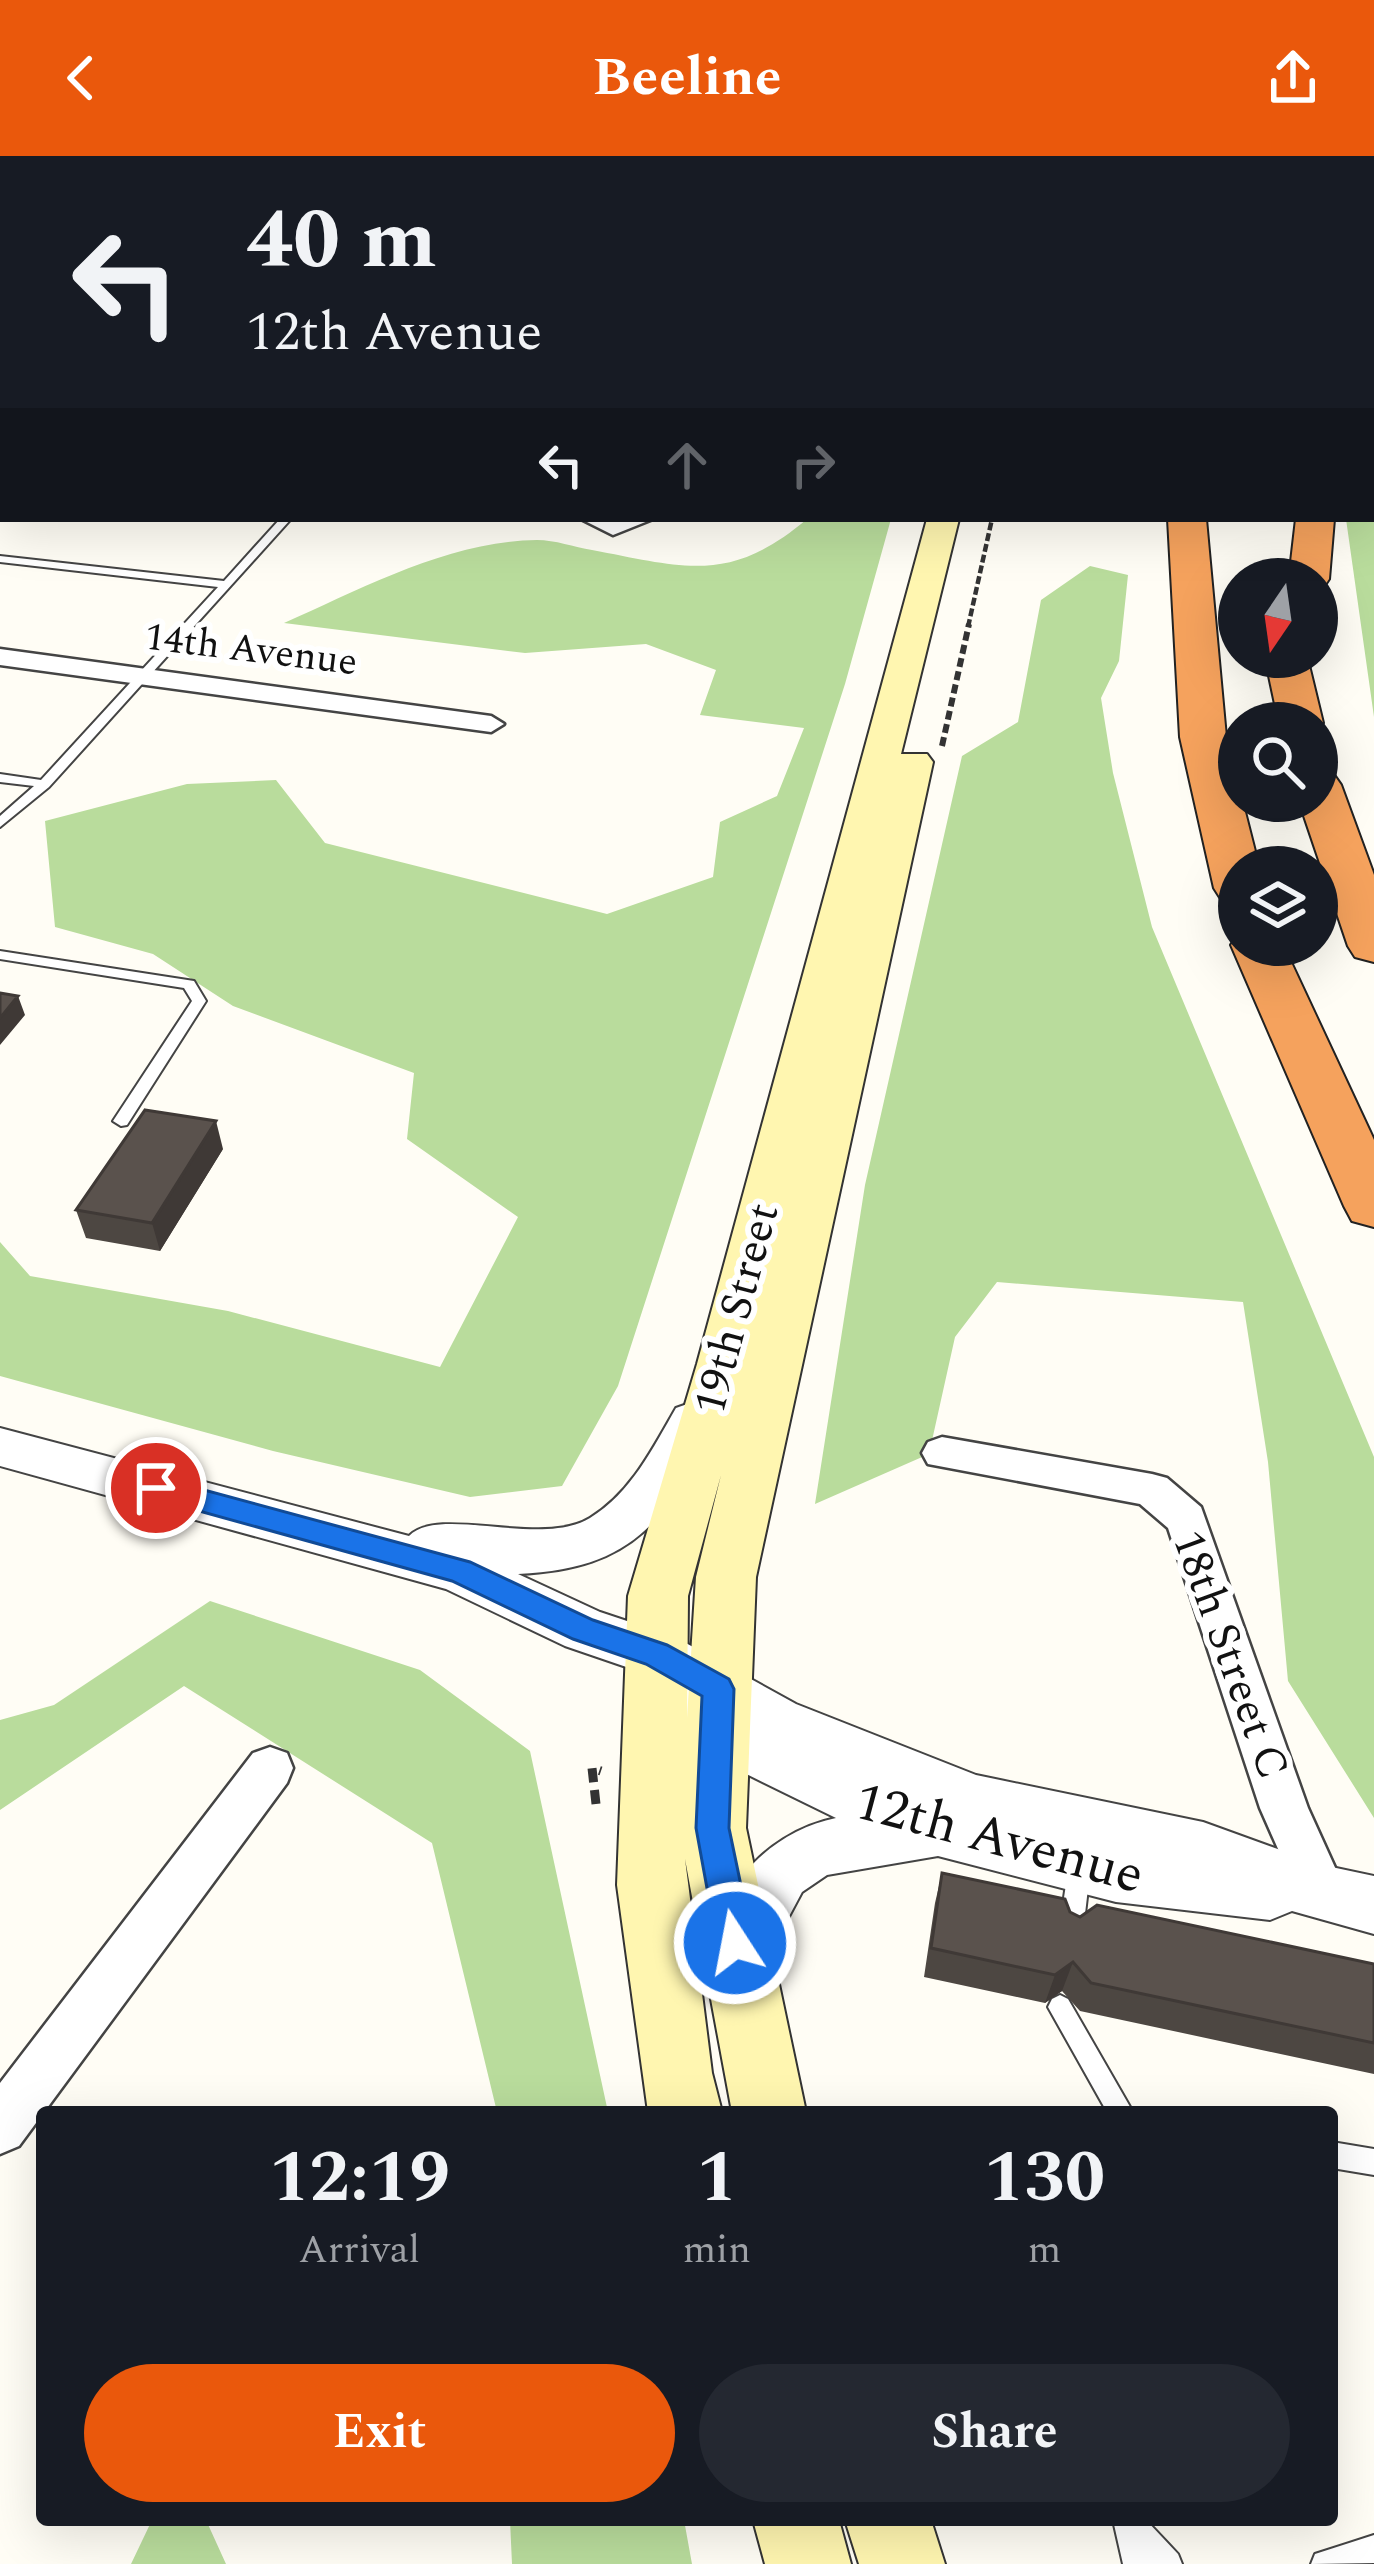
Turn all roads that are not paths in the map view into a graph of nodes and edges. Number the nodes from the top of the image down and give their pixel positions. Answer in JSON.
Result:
{"nodes":[{"id":1,"x":283,"y":522,"type":"edge"},
{"id":2,"x":600,"y":522,"type":"edge"},
{"id":3,"x":631,"y":522,"type":"edge"},
{"id":4,"x":942,"y":522,"type":"edge"},
{"id":5,"x":971,"y":522,"type":"edge"},
{"id":6,"x":1186,"y":522,"type":"edge"},
{"id":7,"x":1315,"y":522,"type":"edge"},
{"id":8,"x":1311,"y":558,"type":"edge"},
{"id":9,"x":0,"y":560,"type":"edge"},
{"id":10,"x":225,"y":584,"type":"junction"},
{"id":11,"x":0,"y":657,"type":"edge"},
{"id":12,"x":142,"y":675,"type":"junction"},
{"id":13,"x":491,"y":724,"type":"dead end"},
{"id":14,"x":0,"y":778,"type":"edge"},
{"id":15,"x":44,"y":784,"type":"junction"},
{"id":16,"x":1330,"y":822,"type":"edge"},
{"id":17,"x":0,"y":823,"type":"edge"},
{"id":18,"x":1229,"y":846,"type":"edge"},
{"id":19,"x":1374,"y":946,"type":"edge"},
{"id":20,"x":0,"y":955,"type":"edge"},
{"id":21,"x":1266,"y":966,"type":"edge"},
{"id":22,"x":121,"y":1120,"type":"dead end"},
{"id":23,"x":1374,"y":1206,"type":"edge"},
{"id":24,"x":724,"y":1364,"type":"junction"},
{"id":25,"x":0,"y":1447,"type":"edge"},
{"id":26,"x":942,"y":1453,"type":"dead end"},
{"id":27,"x":384,"y":1547,"type":"junction"},
{"id":28,"x":656,"y":1677,"type":"junction"},
{"id":29,"x":717,"y":1711,"type":"junction"},
{"id":30,"x":270,"y":1768,"type":"dead end"},
{"id":31,"x":937,"y":1834,"type":"junction"},
{"id":32,"x":1079,"y":1867,"type":"junction"},
{"id":33,"x":1348,"y":1899,"type":"edge"},
{"id":34,"x":1071,"y":1931,"type":"edge"},
{"id":35,"x":1060,"y":2007,"type":"edge"},
{"id":36,"x":750,"y":2020,"type":"junction"},
{"id":37,"x":684,"y":2106,"type":"edge"},
{"id":38,"x":768,"y":2106,"type":"edge"},
{"id":39,"x":1118,"y":2106,"type":"edge"},
{"id":40,"x":0,"y":2127,"type":"edge"},
{"id":41,"x":1338,"y":2156,"type":"edge"},
{"id":42,"x":1374,"y":2162,"type":"edge"},
{"id":43,"x":798,"y":2526,"type":"edge"},
{"id":44,"x":890,"y":2526,"type":"edge"},
{"id":45,"x":1128,"y":2526,"type":"edge"},
{"id":46,"x":1130,"y":2526,"type":"edge"},
{"id":47,"x":1374,"y":2548,"type":"edge"},
{"id":48,"x":808,"y":2564,"type":"edge"},
{"id":49,"x":902,"y":2564,"type":"edge"},
{"id":50,"x":1137,"y":2564,"type":"edge"},
{"id":51,"x":1168,"y":2564,"type":"edge"},
{"id":52,"x":1325,"y":2564,"type":"edge"}],
"edges":[{"from":1,"to":10,"type":"lane"},
{"from":2,"to":3,"type":"street"},
{"from":4,"to":24,"type":"main road","name":"19th Street"},
{"from":5,"to":29,"type":"main road","name":"19th Street"},
{"from":6,"to":18,"type":"highway"},
{"from":7,"to":8,"type":"highway"},
{"from":9,"to":10,"type":"lane"},
{"from":10,"to":12,"type":"lane"},
{"from":11,"to":12,"type":"street","name":"14th Avenue"},
{"from":12,"to":13,"type":"street","name":"14th Avenue"},
{"from":12,"to":15,"type":"lane"},
{"from":14,"to":15,"type":"lane"},
{"from":15,"to":17,"type":"lane"},
{"from":16,"to":19,"type":"highway"},
{"from":20,"to":22,"type":"lane"},
{"from":21,"to":23,"type":"highway"},
{"from":24,"to":27,"type":"street"},
{"from":24,"to":28,"type":"main road","name":"19th Street"},
{"from":25,"to":27,"type":"street","name":"12th Avenue"},
{"from":26,"to":33,"type":"street","name":"18th Street C"},
{"from":27,"to":28,"type":"street","name":"12th Avenue"},
{"from":28,"to":29,"type":"street","name":"12th Avenue"},
{"from":28,"to":37,"type":"main road","name":"19th Street"},
{"from":29,"to":31,"type":"street","name":"12th Avenue"},
{"from":29,"to":33,"type":"street","name":"12th Avenue"},
{"from":29,"to":36,"type":"main road","name":"19th Street"},
{"from":30,"to":40,"type":"street"},
{"from":31,"to":32,"type":"street","name":"12th Avenue"},
{"from":31,"to":36,"type":"street"},
{"from":32,"to":33,"type":"street","name":"12th Avenue"},
{"from":32,"to":34,"type":"lane"},
{"from":35,"to":39,"type":"lane"},
{"from":36,"to":38,"type":"main road","name":"19th Street"},
{"from":41,"to":42,"type":"lane"},
{"from":43,"to":48,"type":"main road"},
{"from":44,"to":49,"type":"main road"},
{"from":45,"to":50,"type":"lane"},
{"from":46,"to":51,"type":"lane"},
{"from":47,"to":52,"type":"lane"}]}
